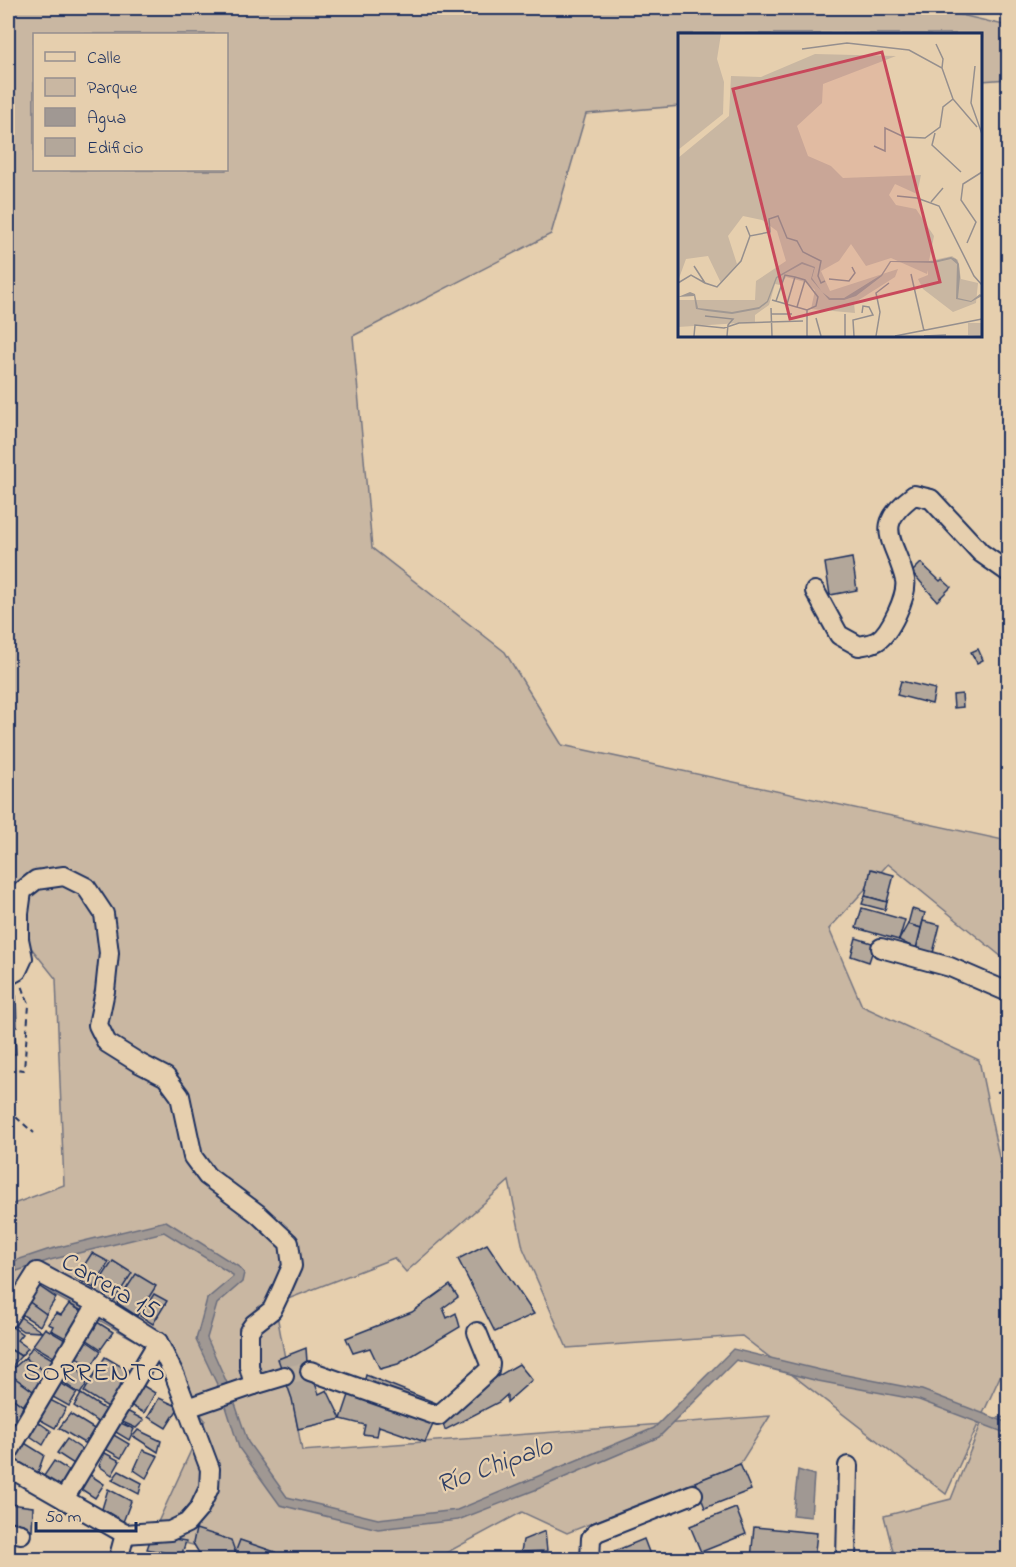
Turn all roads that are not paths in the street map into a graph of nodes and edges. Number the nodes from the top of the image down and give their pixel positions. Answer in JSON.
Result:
{"nodes":[{"id":1,"x":1008,"y":572,"type":"edge"},
{"id":2,"x":815,"y":591,"type":"dead end"},
{"id":3,"x":881,"y":948,"type":"dead end"},
{"id":4,"x":12,"y":974,"type":"edge"},
{"id":5,"x":1008,"y":992,"type":"edge"},
{"id":6,"x":97,"y":1304,"type":"junction"},
{"id":7,"x":8,"y":1318,"type":"edge"},
{"id":8,"x":477,"y":1332,"type":"dead end"},
{"id":9,"x":158,"y":1342,"type":"junction"},
{"id":10,"x":310,"y":1371,"type":"tunnel mouth"},
{"id":11,"x":284,"y":1376,"type":"tunnel mouth"},
{"id":12,"x":247,"y":1387,"type":"junction"},
{"id":13,"x":187,"y":1408,"type":"junction"},
{"id":14,"x":8,"y":1453,"type":"edge"},
{"id":15,"x":848,"y":1466,"type":"dead end"},
{"id":16,"x":8,"y":1467,"type":"edge"},
{"id":17,"x":693,"y":1494,"type":"dead end"},
{"id":18,"x":64,"y":1499,"type":"junction"},
{"id":19,"x":125,"y":1534,"type":"junction"},
{"id":20,"x":590,"y":1555,"type":"edge"},
{"id":21,"x":118,"y":1560,"type":"edge"},
{"id":22,"x":846,"y":1560,"type":"edge"}],
"edges":[{"from":1,"to":2,"type":"street"},
{"from":3,"to":5,"type":"street"},
{"from":4,"to":12,"type":"street"},
{"from":6,"to":7,"type":"street","name":"Carrera 15"},
{"from":6,"to":9,"type":"street","name":"Carrera 15"},
{"from":6,"to":14,"type":"street"},
{"from":8,"to":10,"type":"street"},
{"from":9,"to":13,"type":"street","name":"Carrera 15"},
{"from":9,"to":18,"type":"street"},
{"from":11,"to":12,"type":"street"},
{"from":12,"to":13,"type":"street"},
{"from":13,"to":19,"type":"street","name":"Carrera 15"},
{"from":15,"to":22,"type":"street"},
{"from":16,"to":18,"type":"street"},
{"from":17,"to":20,"type":"street"},
{"from":18,"to":19,"type":"street"},
{"from":19,"to":21,"type":"street"}]}
